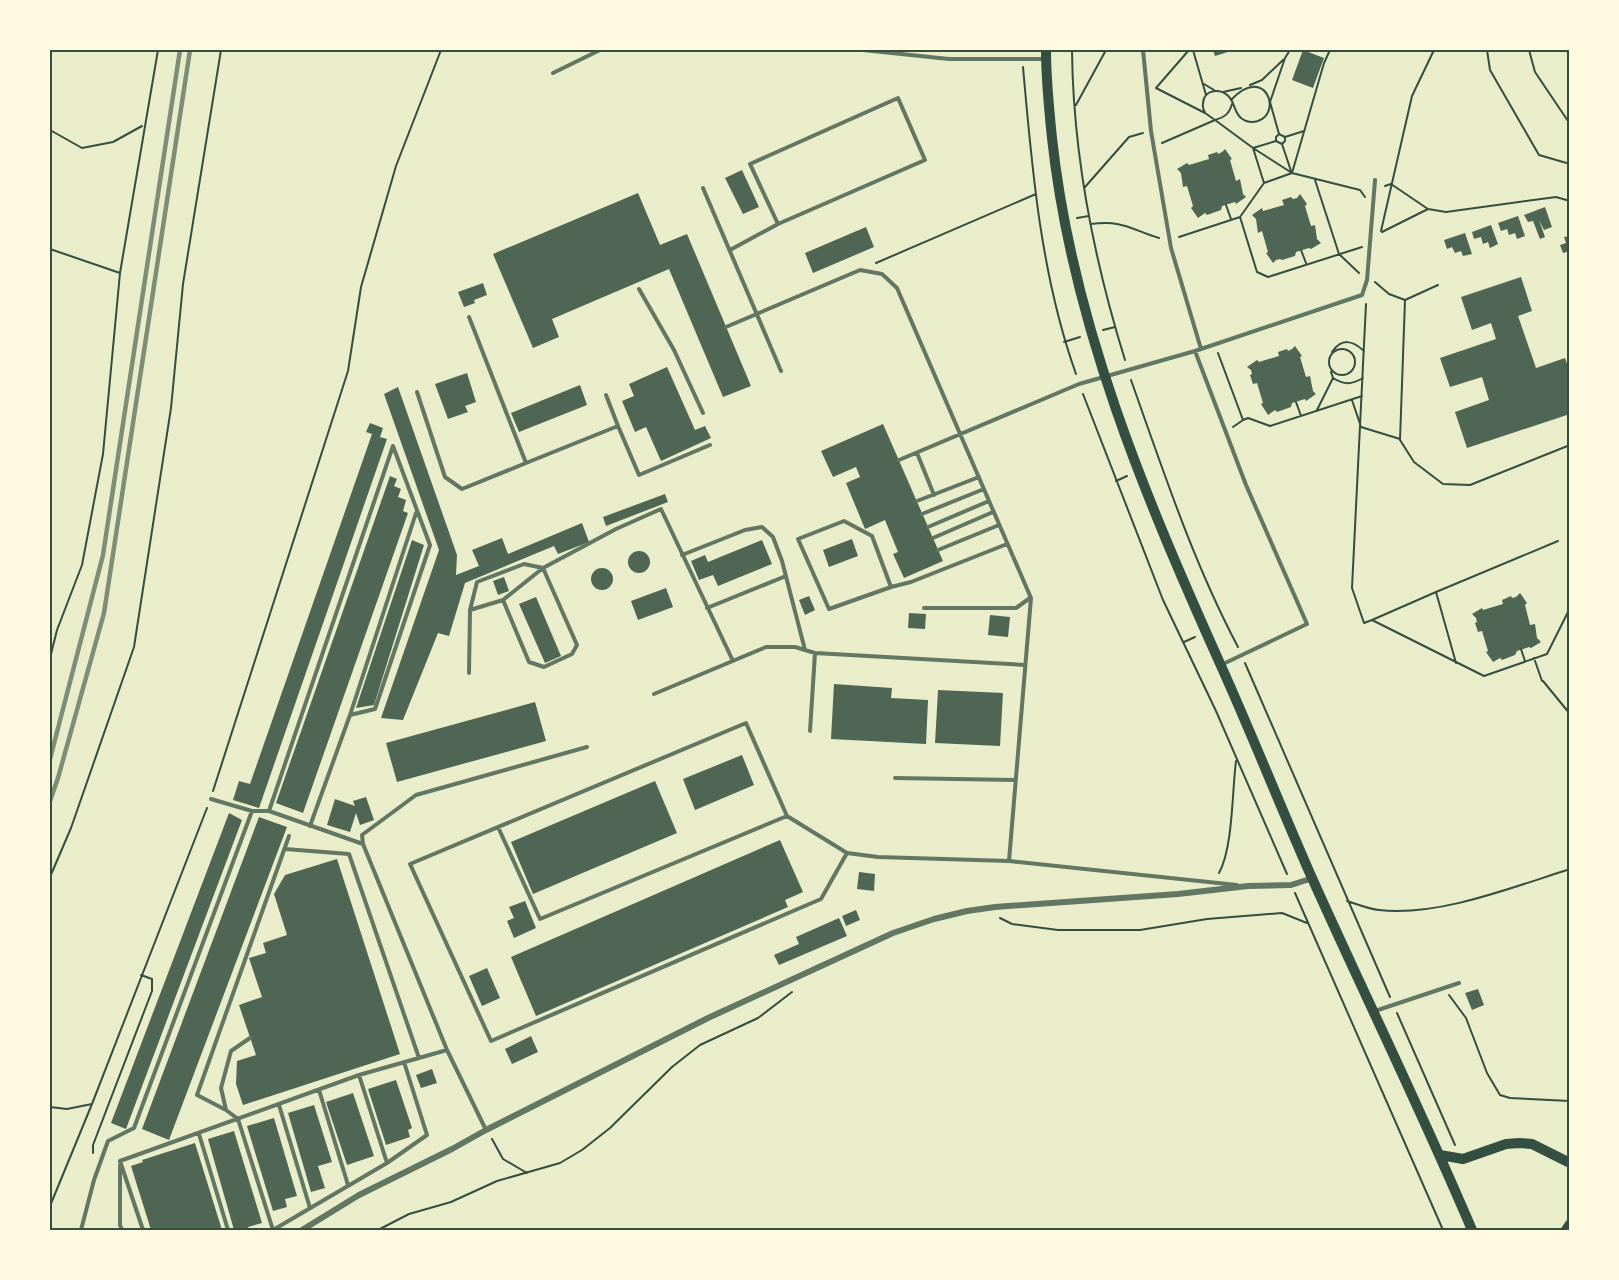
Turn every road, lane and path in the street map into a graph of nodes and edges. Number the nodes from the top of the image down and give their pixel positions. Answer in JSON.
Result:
{"nodes":[{"id":1,"x":158,"y":50,"type":"edge"},
{"id":2,"x":221,"y":50,"type":"edge"},
{"id":3,"x":441,"y":50,"type":"edge"},
{"id":4,"x":600,"y":50,"type":"edge"},
{"id":5,"x":863,"y":50,"type":"edge"},
{"id":6,"x":1072,"y":50,"type":"edge"},
{"id":7,"x":1106,"y":50,"type":"edge"},
{"id":8,"x":1143,"y":50,"type":"edge"},
{"id":9,"x":1191,"y":50,"type":"edge"},
{"id":10,"x":1290,"y":50,"type":"edge"},
{"id":11,"x":1330,"y":50,"type":"edge"},
{"id":12,"x":1434,"y":50,"type":"edge"},
{"id":13,"x":1487,"y":50,"type":"edge"},
{"id":14,"x":1529,"y":50,"type":"edge"},
{"id":15,"x":1046,"y":54,"type":"edge"},
{"id":16,"x":1285,"y":58,"type":"junction"},
{"id":17,"x":1023,"y":59,"type":"junction"},
{"id":18,"x":553,"y":73,"type":"dead end"},
{"id":19,"x":1155,"y":77,"type":"dead end"},
{"id":20,"x":1204,"y":84,"type":"junction"},
{"id":21,"x":1156,"y":88,"type":"junction"},
{"id":22,"x":1244,"y":88,"type":"junction"},
{"id":23,"x":1214,"y":90,"type":"junction"},
{"id":24,"x":1223,"y":92,"type":"junction"},
{"id":25,"x":1206,"y":95,"type":"junction"},
{"id":26,"x":1157,"y":98,"type":"dead end"},
{"id":27,"x":1232,"y":99,"type":"junction"},
{"id":28,"x":1270,"y":102,"type":"junction"},
{"id":29,"x":1232,"y":104,"type":"junction"},
{"id":30,"x":1075,"y":105,"type":"junction"},
{"id":31,"x":1205,"y":113,"type":"junction"},
{"id":32,"x":1215,"y":120,"type":"junction"},
{"id":33,"x":1569,"y":124,"type":"edge"},
{"id":34,"x":144,"y":125,"type":"junction"},
{"id":35,"x":50,"y":130,"type":"edge"},
{"id":36,"x":1304,"y":130,"type":"junction"},
{"id":37,"x":1279,"y":134,"type":"junction"},
{"id":38,"x":1161,"y":136,"type":"dead end"},
{"id":39,"x":1129,"y":137,"type":"dead end"},
{"id":40,"x":1285,"y":137,"type":"junction"},
{"id":41,"x":1275,"y":141,"type":"junction"},
{"id":42,"x":1282,"y":144,"type":"junction"},
{"id":43,"x":1253,"y":148,"type":"junction"},
{"id":44,"x":1569,"y":164,"type":"edge"},
{"id":45,"x":1292,"y":173,"type":"junction"},
{"id":46,"x":1315,"y":179,"type":"junction"},
{"id":47,"x":1375,"y":180,"type":"dead end"},
{"id":48,"x":1264,"y":183,"type":"junction"},
{"id":49,"x":1391,"y":184,"type":"junction"},
{"id":50,"x":703,"y":188,"type":"dead end"},
{"id":51,"x":1084,"y":188,"type":"junction"},
{"id":52,"x":1360,"y":190,"type":"junction"},
{"id":53,"x":1374,"y":190,"type":"junction"},
{"id":54,"x":1036,"y":194,"type":"junction"},
{"id":55,"x":1569,"y":201,"type":"edge"},
{"id":56,"x":1369,"y":204,"type":"dead end"},
{"id":57,"x":1226,"y":205,"type":"dead end"},
{"id":58,"x":1428,"y":209,"type":"junction"},
{"id":59,"x":1240,"y":217,"type":"junction"},
{"id":60,"x":1231,"y":220,"type":"junction"},
{"id":61,"x":778,"y":224,"type":"junction"},
{"id":62,"x":1091,"y":224,"type":"junction"},
{"id":63,"x":1175,"y":234,"type":"dead end"},
{"id":64,"x":1178,"y":237,"type":"junction"},
{"id":65,"x":1170,"y":240,"type":"junction"},
{"id":66,"x":1179,"y":245,"type":"dead end"},
{"id":67,"x":50,"y":249,"type":"edge"},
{"id":68,"x":730,"y":250,"type":"junction"},
{"id":69,"x":1301,"y":250,"type":"dead end"},
{"id":70,"x":1339,"y":254,"type":"junction"},
{"id":71,"x":1363,"y":256,"type":"dead end"},
{"id":72,"x":1306,"y":263,"type":"junction"},
{"id":73,"x":1362,"y":266,"type":"dead end"},
{"id":74,"x":860,"y":270,"type":"junction"},
{"id":75,"x":120,"y":273,"type":"junction"},
{"id":76,"x":1367,"y":280,"type":"junction"},
{"id":77,"x":1375,"y":282,"type":"junction"},
{"id":78,"x":1438,"y":285,"type":"dead end"},
{"id":79,"x":639,"y":289,"type":"dead end"},
{"id":80,"x":1371,"y":290,"type":"dead end"},
{"id":81,"x":1368,"y":299,"type":"dead end"},
{"id":82,"x":1405,"y":300,"type":"junction"},
{"id":83,"x":756,"y":314,"type":"junction"},
{"id":84,"x":469,"y":317,"type":"dead end"},
{"id":85,"x":726,"y":327,"type":"dead end"},
{"id":86,"x":1212,"y":345,"type":"junction"},
{"id":87,"x":1200,"y":349,"type":"junction"},
{"id":88,"x":1195,"y":351,"type":"junction"},
{"id":89,"x":1364,"y":351,"type":"junction"},
{"id":90,"x":1330,"y":354,"type":"junction"},
{"id":91,"x":1128,"y":370,"type":"junction"},
{"id":92,"x":781,"y":371,"type":"dead end"},
{"id":93,"x":1330,"y":371,"type":"junction"},
{"id":94,"x":1104,"y":378,"type":"junction"},
{"id":95,"x":1333,"y":378,"type":"junction"},
{"id":96,"x":1363,"y":378,"type":"junction"},
{"id":97,"x":1079,"y":384,"type":"junction"},
{"id":98,"x":417,"y":392,"type":"dead end"},
{"id":99,"x":606,"y":395,"type":"dead end"},
{"id":100,"x":1362,"y":396,"type":"junction"},
{"id":101,"x":1352,"y":400,"type":"junction"},
{"id":102,"x":1296,"y":402,"type":"dead end"},
{"id":103,"x":1317,"y":411,"type":"junction"},
{"id":104,"x":703,"y":413,"type":"dead end"},
{"id":105,"x":1301,"y":416,"type":"junction"},
{"id":106,"x":1243,"y":420,"type":"junction"},
{"id":107,"x":618,"y":426,"type":"junction"},
{"id":108,"x":1361,"y":427,"type":"junction"},
{"id":109,"x":961,"y":434,"type":"junction"},
{"id":110,"x":1234,"y":434,"type":"dead end"},
{"id":111,"x":1400,"y":440,"type":"junction"},
{"id":112,"x":710,"y":445,"type":"dead end"},
{"id":113,"x":1569,"y":445,"type":"edge"},
{"id":114,"x":917,"y":453,"type":"junction"},
{"id":115,"x":899,"y":460,"type":"dead end"},
{"id":116,"x":526,"y":463,"type":"junction"},
{"id":117,"x":979,"y":477,"type":"junction"},
{"id":118,"x":984,"y":489,"type":"junction"},
{"id":119,"x":934,"y":495,"type":"junction"},
{"id":120,"x":917,"y":501,"type":"dead end"},
{"id":121,"x":989,"y":501,"type":"junction"},
{"id":122,"x":417,"y":512,"type":"junction"},
{"id":123,"x":993,"y":512,"type":"junction"},
{"id":124,"x":922,"y":514,"type":"dead end"},
{"id":125,"x":999,"y":525,"type":"junction"},
{"id":126,"x":928,"y":526,"type":"dead end"},
{"id":127,"x":933,"y":538,"type":"dead end"},
{"id":128,"x":1558,"y":541,"type":"dead end"},
{"id":129,"x":1006,"y":544,"type":"junction"},
{"id":130,"x":938,"y":550,"type":"dead end"},
{"id":131,"x":682,"y":555,"type":"junction"},
{"id":132,"x":543,"y":568,"type":"junction"},
{"id":133,"x":786,"y":576,"type":"junction"},
{"id":134,"x":891,"y":587,"type":"junction"},
{"id":135,"x":1436,"y":592,"type":"junction"},
{"id":136,"x":1031,"y":598,"type":"junction"},
{"id":137,"x":503,"y":600,"type":"junction"},
{"id":138,"x":708,"y":608,"type":"junction"},
{"id":139,"x":924,"y":608,"type":"dead end"},
{"id":140,"x":1569,"y":608,"type":"edge"},
{"id":141,"x":470,"y":610,"type":"junction"},
{"id":142,"x":1372,"y":620,"type":"junction"},
{"id":143,"x":805,"y":650,"type":"junction"},
{"id":144,"x":1521,"y":650,"type":"dead end"},
{"id":145,"x":815,"y":654,"type":"junction"},
{"id":146,"x":1241,"y":654,"type":"junction"},
{"id":147,"x":50,"y":658,"type":"edge"},
{"id":148,"x":1534,"y":658,"type":"junction"},
{"id":149,"x":733,"y":662,"type":"junction"},
{"id":150,"x":1525,"y":662,"type":"junction"},
{"id":151,"x":1456,"y":663,"type":"junction"},
{"id":152,"x":1025,"y":665,"type":"junction"},
{"id":153,"x":1220,"y":665,"type":"junction"},
{"id":154,"x":469,"y":673,"type":"dead end"},
{"id":155,"x":654,"y":694,"type":"dead end"},
{"id":156,"x":1569,"y":714,"type":"edge"},
{"id":157,"x":350,"y":716,"type":"junction"},
{"id":158,"x":810,"y":731,"type":"dead end"},
{"id":159,"x":587,"y":747,"type":"dead end"},
{"id":160,"x":1237,"y":758,"type":"junction"},
{"id":161,"x":895,"y":778,"type":"dead end"},
{"id":162,"x":1015,"y":780,"type":"junction"},
{"id":163,"x":211,"y":799,"type":"junction"},
{"id":164,"x":252,"y":811,"type":"junction"},
{"id":165,"x":269,"y":811,"type":"junction"},
{"id":166,"x":787,"y":816,"type":"junction"},
{"id":167,"x":310,"y":826,"type":"junction"},
{"id":168,"x":498,"y":827,"type":"junction"},
{"id":169,"x":289,"y":836,"type":"dead end"},
{"id":170,"x":363,"y":844,"type":"junction"},
{"id":171,"x":285,"y":849,"type":"junction"},
{"id":172,"x":848,"y":853,"type":"junction"},
{"id":173,"x":1009,"y":861,"type":"junction"},
{"id":174,"x":1569,"y":869,"type":"edge"},
{"id":175,"x":50,"y":877,"type":"edge"},
{"id":176,"x":1312,"y":878,"type":"junction"},
{"id":177,"x":1213,"y":883,"type":"junction"},
{"id":178,"x":1291,"y":885,"type":"junction"},
{"id":179,"x":1248,"y":886,"type":"junction"},
{"id":180,"x":1347,"y":902,"type":"junction"},
{"id":181,"x":984,"y":909,"type":"junction"},
{"id":182,"x":1308,"y":924,"type":"junction"},
{"id":183,"x":141,"y":975,"type":"junction"},
{"id":184,"x":1459,"y":983,"type":"dead end"},
{"id":185,"x":1444,"y":988,"type":"junction"},
{"id":186,"x":797,"y":989,"type":"dead end"},
{"id":187,"x":1393,"y":1005,"type":"junction"},
{"id":188,"x":1375,"y":1011,"type":"junction"},
{"id":189,"x":250,"y":1038,"type":"dead end"},
{"id":190,"x":447,"y":1050,"type":"junction"},
{"id":191,"x":419,"y":1058,"type":"junction"},
{"id":192,"x":404,"y":1062,"type":"junction"},
{"id":193,"x":359,"y":1075,"type":"junction"},
{"id":194,"x":319,"y":1090,"type":"junction"},
{"id":195,"x":1569,"y":1101,"type":"edge"},
{"id":196,"x":92,"y":1104,"type":"junction"},
{"id":197,"x":279,"y":1105,"type":"junction"},
{"id":198,"x":50,"y":1107,"type":"edge"},
{"id":199,"x":226,"y":1110,"type":"junction"},
{"id":200,"x":238,"y":1119,"type":"junction"},
{"id":201,"x":486,"y":1130,"type":"junction"},
{"id":202,"x":199,"y":1134,"type":"junction"},
{"id":203,"x":1440,"y":1155,"type":"junction"},
{"id":204,"x":94,"y":1157,"type":"dead end"},
{"id":205,"x":1461,"y":1159,"type":"junction"},
{"id":206,"x":120,"y":1161,"type":"junction"},
{"id":207,"x":387,"y":1163,"type":"junction"},
{"id":208,"x":1569,"y":1163,"type":"edge"},
{"id":209,"x":527,"y":1173,"type":"junction"},
{"id":210,"x":348,"y":1185,"type":"junction"},
{"id":211,"x":50,"y":1206,"type":"edge"},
{"id":212,"x":310,"y":1208,"type":"junction"},
{"id":213,"x":1569,"y":1224,"type":"edge"},
{"id":214,"x":81,"y":1230,"type":"edge"},
{"id":215,"x":122,"y":1230,"type":"edge"},
{"id":216,"x":143,"y":1230,"type":"edge"},
{"id":217,"x":228,"y":1230,"type":"edge"},
{"id":218,"x":273,"y":1230,"type":"edge"},
{"id":219,"x":302,"y":1230,"type":"edge"},
{"id":220,"x":378,"y":1230,"type":"edge"},
{"id":221,"x":1443,"y":1230,"type":"edge"},
{"id":222,"x":1472,"y":1230,"type":"edge"},
{"id":223,"x":1566,"y":1230,"type":"edge"}],
"edges":[{"from":1,"to":34,"type":"path"},
{"from":2,"to":175,"type":"path"},
{"from":3,"to":163,"type":"path"},
{"from":4,"to":18,"type":"lane"},
{"from":5,"to":17,"type":"lane"},
{"from":6,"to":30,"type":"path"},
{"from":7,"to":30,"type":"path"},
{"from":8,"to":65,"type":"lane"},
{"from":9,"to":20,"type":"path"},
{"from":9,"to":21,"type":"path"},
{"from":10,"to":16,"type":"path"},
{"from":11,"to":36,"type":"path"},
{"from":12,"to":49,"type":"path"},
{"from":13,"to":44,"type":"path"},
{"from":14,"to":33,"type":"path"},
{"from":15,"to":17,"type":"lane"},
{"from":15,"to":94,"type":"main road"},
{"from":16,"to":22,"type":"path"},
{"from":16,"to":28,"type":"path"},
{"from":17,"to":54,"type":"path"},
{"from":19,"to":21,"type":"path"},
{"from":20,"to":23,"type":"path"},
{"from":20,"to":25,"type":"path"},
{"from":21,"to":26,"type":"path"},
{"from":21,"to":31,"type":"path"},
{"from":22,"to":24,"type":"path"},
{"from":22,"to":27,"type":"path"},
{"from":22,"to":28,"type":"path"},
{"from":23,"to":24,"type":"path"},
{"from":23,"to":25,"type":"path"},
{"from":24,"to":27,"type":"path"},
{"from":25,"to":31,"type":"path"},
{"from":27,"to":29,"type":"path"},
{"from":28,"to":29,"type":"path"},
{"from":28,"to":37,"type":"path"},
{"from":29,"to":32,"type":"path"},
{"from":30,"to":51,"type":"path"},
{"from":31,"to":32,"type":"path"},
{"from":32,"to":38,"type":"path"},
{"from":32,"to":43,"type":"path"},
{"from":34,"to":35,"type":"path"},
{"from":34,"to":75,"type":"path"},
{"from":36,"to":40,"type":"path"},
{"from":36,"to":45,"type":"path"},
{"from":37,"to":40,"type":"path"},
{"from":37,"to":41,"type":"path"},
{"from":39,"to":51,"type":"path"},
{"from":40,"to":42,"type":"path"},
{"from":41,"to":42,"type":"path"},
{"from":41,"to":43,"type":"path"},
{"from":42,"to":45,"type":"path"},
{"from":43,"to":45,"type":"path"},
{"from":43,"to":48,"type":"path"},
{"from":45,"to":46,"type":"path"},
{"from":45,"to":48,"type":"path"},
{"from":46,"to":52,"type":"path"},
{"from":46,"to":70,"type":"path"},
{"from":47,"to":53,"type":"lane"},
{"from":48,"to":59,"type":"path"},
{"from":49,"to":53,"type":"path"},
{"from":49,"to":58,"type":"path"},
{"from":49,"to":58,"type":"path"},
{"from":50,"to":68,"type":"lane"},
{"from":51,"to":62,"type":"path"},
{"from":52,"to":53,"type":"path"},
{"from":52,"to":56,"type":"path"},
{"from":53,"to":76,"type":"lane"},
{"from":54,"to":74,"type":"path"},
{"from":54,"to":97,"type":"path"},
{"from":55,"to":58,"type":"path"},
{"from":57,"to":60,"type":"path"},
{"from":59,"to":60,"type":"path"},
{"from":59,"to":72,"type":"path"},
{"from":60,"to":64,"type":"path"},
{"from":61,"to":61,"type":"lane"},
{"from":61,"to":68,"type":"lane"},
{"from":62,"to":65,"type":"path"},
{"from":62,"to":91,"type":"path"},
{"from":63,"to":64,"type":"path"},
{"from":64,"to":66,"type":"path"},
{"from":65,"to":87,"type":"lane"},
{"from":67,"to":75,"type":"path"},
{"from":68,"to":83,"type":"lane"},
{"from":69,"to":72,"type":"path"},
{"from":70,"to":71,"type":"path"},
{"from":70,"to":72,"type":"path"},
{"from":70,"to":73,"type":"path"},
{"from":74,"to":83,"type":"lane"},
{"from":74,"to":109,"type":"lane"},
{"from":75,"to":147,"type":"path"},
{"from":76,"to":77,"type":"path"},
{"from":76,"to":86,"type":"lane"},
{"from":77,"to":80,"type":"path"},
{"from":77,"to":82,"type":"path"},
{"from":78,"to":82,"type":"path"},
{"from":79,"to":104,"type":"lane"},
{"from":81,"to":89,"type":"path"},
{"from":82,"to":111,"type":"path"},
{"from":83,"to":85,"type":"lane"},
{"from":83,"to":92,"type":"lane"},
{"from":84,"to":116,"type":"lane"},
{"from":86,"to":87,"type":"lane"},
{"from":86,"to":106,"type":"path"},
{"from":87,"to":88,"type":"lane"},
{"from":88,"to":91,"type":"lane"},
{"from":88,"to":146,"type":"lane"},
{"from":89,"to":90,"type":"path"},
{"from":89,"to":96,"type":"path"},
{"from":90,"to":93,"type":"path"},
{"from":90,"to":93,"type":"path"},
{"from":91,"to":94,"type":"lane"},
{"from":91,"to":146,"type":"path"},
{"from":93,"to":95,"type":"path"},
{"from":94,"to":97,"type":"lane"},
{"from":94,"to":153,"type":"main road"},
{"from":95,"to":96,"type":"path"},
{"from":95,"to":103,"type":"path"},
{"from":96,"to":100,"type":"path"},
{"from":97,"to":109,"type":"lane"},
{"from":97,"to":160,"type":"path"},
{"from":98,"to":116,"type":"lane"},
{"from":99,"to":107,"type":"lane"},
{"from":100,"to":101,"type":"path"},
{"from":100,"to":108,"type":"path"},
{"from":101,"to":103,"type":"path"},
{"from":101,"to":108,"type":"path"},
{"from":102,"to":105,"type":"path"},
{"from":103,"to":105,"type":"path"},
{"from":105,"to":106,"type":"path"},
{"from":106,"to":110,"type":"path"},
{"from":107,"to":112,"type":"lane"},
{"from":107,"to":116,"type":"lane"},
{"from":108,"to":111,"type":"path"},
{"from":108,"to":142,"type":"path"},
{"from":109,"to":114,"type":"lane"},
{"from":109,"to":117,"type":"lane"},
{"from":111,"to":113,"type":"path"},
{"from":114,"to":115,"type":"lane"},
{"from":114,"to":119,"type":"lane"},
{"from":117,"to":118,"type":"lane"},
{"from":117,"to":119,"type":"lane"},
{"from":118,"to":121,"type":"lane"},
{"from":118,"to":124,"type":"lane"},
{"from":119,"to":120,"type":"lane"},
{"from":121,"to":123,"type":"lane"},
{"from":121,"to":126,"type":"lane"},
{"from":122,"to":157,"type":"lane"},
{"from":122,"to":157,"type":"lane"},
{"from":122,"to":165,"type":"lane"},
{"from":123,"to":125,"type":"lane"},
{"from":123,"to":127,"type":"lane"},
{"from":125,"to":129,"type":"lane"},
{"from":125,"to":130,"type":"lane"},
{"from":128,"to":135,"type":"path"},
{"from":129,"to":134,"type":"lane"},
{"from":129,"to":136,"type":"lane"},
{"from":131,"to":132,"type":"lane"},
{"from":131,"to":133,"type":"lane"},
{"from":131,"to":138,"type":"lane"},
{"from":132,"to":137,"type":"lane"},
{"from":132,"to":137,"type":"lane"},
{"from":132,"to":141,"type":"lane"},
{"from":133,"to":138,"type":"lane"},
{"from":133,"to":143,"type":"lane"},
{"from":134,"to":134,"type":"lane"},
{"from":135,"to":142,"type":"path"},
{"from":135,"to":151,"type":"path"},
{"from":136,"to":139,"type":"lane"},
{"from":136,"to":152,"type":"lane"},
{"from":137,"to":141,"type":"lane"},
{"from":138,"to":149,"type":"lane"},
{"from":140,"to":148,"type":"path"},
{"from":141,"to":154,"type":"lane"},
{"from":142,"to":151,"type":"path"},
{"from":143,"to":145,"type":"lane"},
{"from":143,"to":149,"type":"lane"},
{"from":144,"to":150,"type":"path"},
{"from":145,"to":152,"type":"lane"},
{"from":145,"to":158,"type":"lane"},
{"from":146,"to":153,"type":"lane"},
{"from":146,"to":180,"type":"path"},
{"from":148,"to":150,"type":"path"},
{"from":148,"to":156,"type":"path"},
{"from":149,"to":155,"type":"lane"},
{"from":150,"to":151,"type":"path"},
{"from":152,"to":162,"type":"lane"},
{"from":153,"to":176,"type":"main road"},
{"from":157,"to":167,"type":"lane"},
{"from":159,"to":170,"type":"lane"},
{"from":160,"to":177,"type":"path"},
{"from":160,"to":178,"type":"path"},
{"from":161,"to":162,"type":"lane"},
{"from":162,"to":173,"type":"lane"},
{"from":163,"to":164,"type":"lane"},
{"from":163,"to":183,"type":"path"},
{"from":164,"to":165,"type":"lane"},
{"from":164,"to":214,"type":"lane"},
{"from":165,"to":167,"type":"lane"},
{"from":166,"to":168,"type":"lane"},
{"from":166,"to":168,"type":"lane"},
{"from":166,"to":172,"type":"lane"},
{"from":167,"to":170,"type":"lane"},
{"from":168,"to":172,"type":"lane"},
{"from":169,"to":171,"type":"lane"},
{"from":170,"to":190,"type":"lane"},
{"from":171,"to":191,"type":"lane"},
{"from":171,"to":199,"type":"lane"},
{"from":172,"to":173,"type":"lane"},
{"from":173,"to":177,"type":"lane"},
{"from":174,"to":180,"type":"path"},
{"from":176,"to":178,"type":"street"},
{"from":176,"to":188,"type":"main road"},
{"from":177,"to":179,"type":"lane"},
{"from":178,"to":179,"type":"street"},
{"from":178,"to":182,"type":"path"},
{"from":179,"to":181,"type":"street"},
{"from":180,"to":187,"type":"path"},
{"from":181,"to":182,"type":"path"},
{"from":181,"to":201,"type":"street"},
{"from":182,"to":221,"type":"path"},
{"from":183,"to":196,"type":"path"},
{"from":183,"to":204,"type":"path"},
{"from":184,"to":185,"type":"lane"},
{"from":185,"to":187,"type":"lane"},
{"from":185,"to":195,"type":"path"},
{"from":186,"to":209,"type":"path"},
{"from":187,"to":188,"type":"lane"},
{"from":187,"to":205,"type":"path"},
{"from":188,"to":203,"type":"main road"},
{"from":189,"to":199,"type":"lane"},
{"from":190,"to":191,"type":"lane"},
{"from":190,"to":201,"type":"lane"},
{"from":191,"to":192,"type":"lane"},
{"from":192,"to":193,"type":"lane"},
{"from":192,"to":207,"type":"lane"},
{"from":193,"to":194,"type":"lane"},
{"from":193,"to":207,"type":"lane"},
{"from":194,"to":197,"type":"lane"},
{"from":194,"to":210,"type":"lane"},
{"from":196,"to":198,"type":"path"},
{"from":196,"to":211,"type":"path"},
{"from":197,"to":200,"type":"lane"},
{"from":197,"to":212,"type":"lane"},
{"from":199,"to":200,"type":"lane"},
{"from":200,"to":202,"type":"lane"},
{"from":200,"to":218,"type":"lane"},
{"from":201,"to":209,"type":"path"},
{"from":201,"to":219,"type":"street"},
{"from":202,"to":206,"type":"lane"},
{"from":202,"to":217,"type":"lane"},
{"from":203,"to":205,"type":"main road"},
{"from":203,"to":222,"type":"main road"},
{"from":205,"to":208,"type":"main road"},
{"from":206,"to":215,"type":"lane"},
{"from":206,"to":216,"type":"lane"},
{"from":207,"to":210,"type":"lane"},
{"from":209,"to":220,"type":"path"},
{"from":210,"to":212,"type":"lane"},
{"from":212,"to":218,"type":"lane"},
{"from":213,"to":223,"type":"main road"}]}
